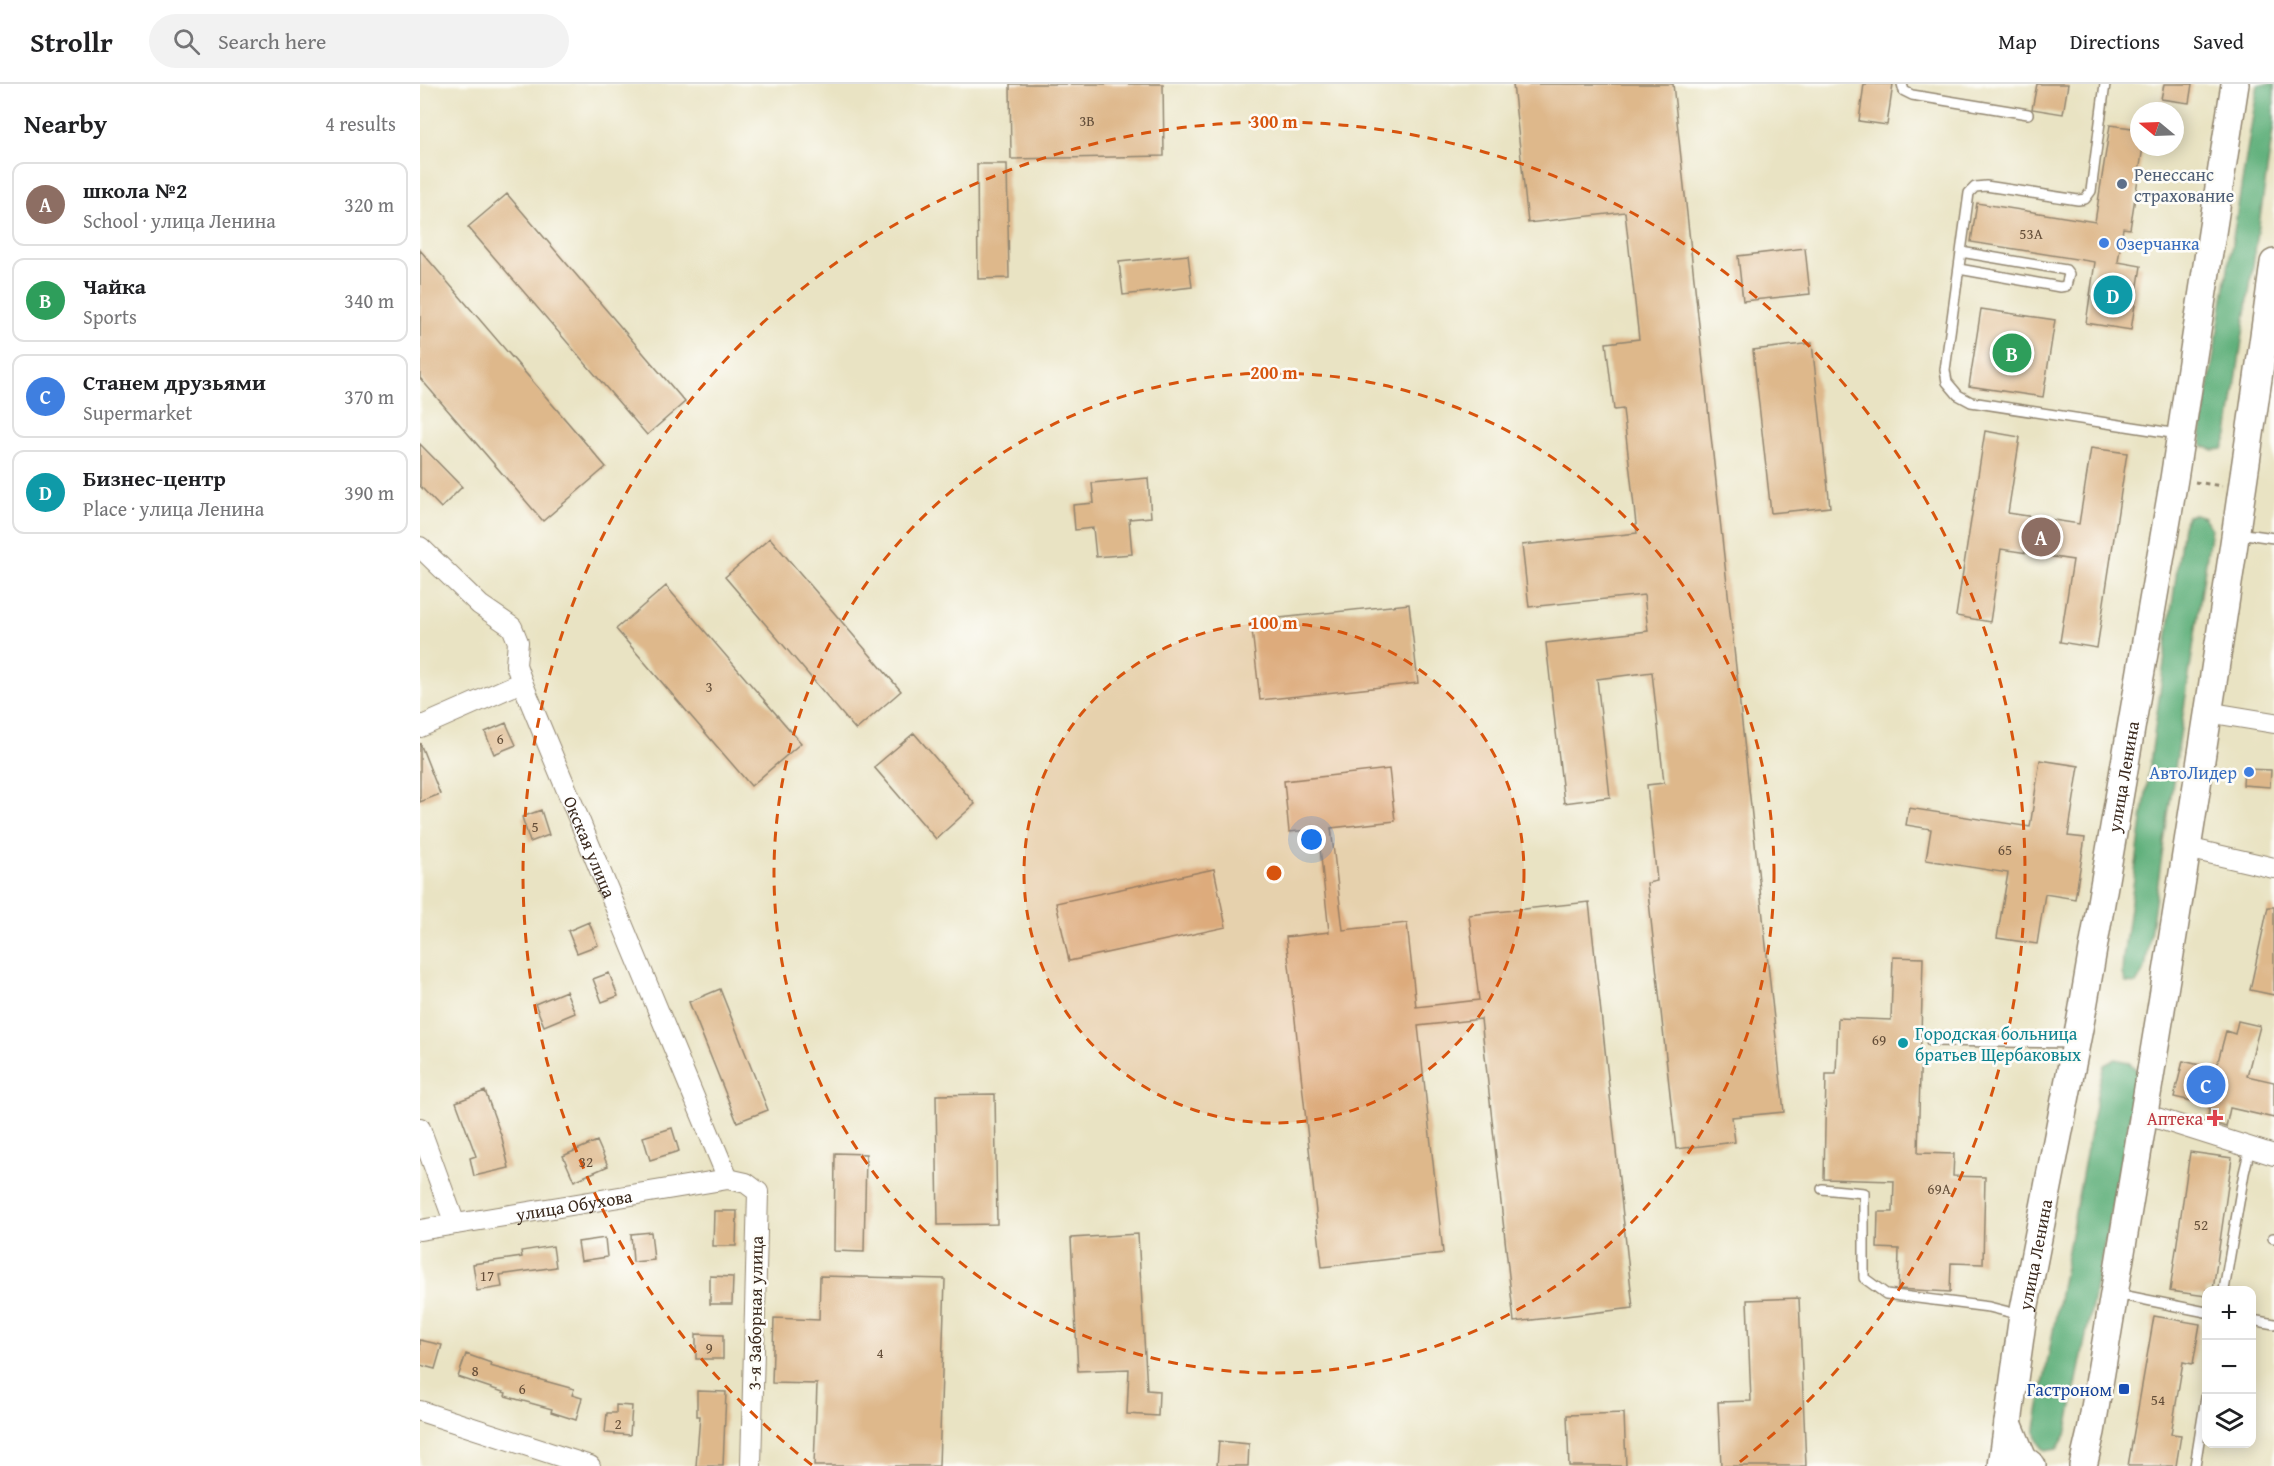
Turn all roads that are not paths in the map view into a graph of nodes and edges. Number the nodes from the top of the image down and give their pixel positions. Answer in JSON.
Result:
{"nodes":[{"id":1,"x":1902,"y":84,"type":"edge"},
{"id":2,"x":2105,"y":84,"type":"edge"},
{"id":3,"x":2235,"y":84,"type":"edge"},
{"id":4,"x":2028,"y":114,"type":"dead end"},
{"id":5,"x":1961,"y":252,"type":"junction"},
{"id":6,"x":2274,"y":263,"type":"edge"},
{"id":7,"x":1959,"y":269,"type":"junction"},
{"id":8,"x":2180,"y":434,"type":"junction"},
{"id":9,"x":2235,"y":532,"type":"junction"},
{"id":10,"x":2274,"y":538,"type":"edge"},
{"id":11,"x":420,"y":547,"type":"edge"},
{"id":12,"x":522,"y":682,"type":"junction"},
{"id":13,"x":2207,"y":712,"type":"junction"},
{"id":14,"x":2274,"y":723,"type":"edge"},
{"id":15,"x":420,"y":727,"type":"edge"},
{"id":16,"x":2187,"y":849,"type":"junction"},
{"id":17,"x":2274,"y":868,"type":"edge"},
{"id":18,"x":1931,"y":1041,"type":"dead end"},
{"id":19,"x":2076,"y":1043,"type":"junction"},
{"id":20,"x":2144,"y":1114,"type":"junction"},
{"id":21,"x":420,"y":1128,"type":"edge"},
{"id":22,"x":2250,"y":1148,"type":"junction"},
{"id":23,"x":2274,"y":1155,"type":"edge"},
{"id":24,"x":728,"y":1179,"type":"junction"},
{"id":25,"x":1822,"y":1189,"type":"dead end"},
{"id":26,"x":455,"y":1224,"type":"junction"},
{"id":27,"x":420,"y":1230,"type":"edge"},
{"id":28,"x":2225,"y":1286,"type":"edge"},
{"id":29,"x":2114,"y":1294,"type":"junction"},
{"id":30,"x":2202,"y":1311,"type":"edge"},
{"id":31,"x":2023,"y":1315,"type":"junction"},
{"id":32,"x":2256,"y":1321,"type":"edge"},
{"id":33,"x":2274,"y":1324,"type":"edge"},
{"id":34,"x":420,"y":1412,"type":"edge"},
{"id":35,"x":2008,"y":1422,"type":"junction"},
{"id":36,"x":2202,"y":1422,"type":"edge"},
{"id":37,"x":2091,"y":1432,"type":"junction"},
{"id":38,"x":590,"y":1466,"type":"edge"},
{"id":39,"x":751,"y":1466,"type":"edge"},
{"id":40,"x":2002,"y":1466,"type":"edge"},
{"id":41,"x":2032,"y":1466,"type":"edge"},
{"id":42,"x":2069,"y":1466,"type":"edge"},
{"id":43,"x":2083,"y":1466,"type":"edge"},
{"id":44,"x":2195,"y":1466,"type":"edge"}],
"edges":[{"from":1,"to":4,"type":"lane"},
{"from":2,"to":5,"type":"lane"},
{"from":3,"to":8,"type":"main road","name":"улица Ленина"},
{"from":5,"to":7,"type":"lane"},
{"from":5,"to":7,"type":"lane"},
{"from":6,"to":9,"type":"main road"},
{"from":7,"to":8,"type":"lane"},
{"from":8,"to":19,"type":"main road","name":"улица Ленина"},
{"from":9,"to":10,"type":"lane"},
{"from":9,"to":13,"type":"main road"},
{"from":11,"to":12,"type":"street","name":"Окская улица"},
{"from":12,"to":15,"type":"street"},
{"from":12,"to":24,"type":"street","name":"Окская улица"},
{"from":13,"to":14,"type":"street"},
{"from":13,"to":16,"type":"main road"},
{"from":16,"to":17,"type":"street"},
{"from":16,"to":20,"type":"main road"},
{"from":18,"to":19,"type":"lane"},
{"from":19,"to":31,"type":"main road","name":"улица Ленина"},
{"from":20,"to":22,"type":"street"},
{"from":20,"to":29,"type":"main road"},
{"from":21,"to":26,"type":"street"},
{"from":22,"to":23,"type":"street"},
{"from":22,"to":28,"type":"lane"},
{"from":24,"to":26,"type":"street","name":"улица Обухова"},
{"from":24,"to":39,"type":"street","name":"3-я Заборная улица"},
{"from":25,"to":31,"type":"lane"},
{"from":26,"to":27,"type":"street","name":"улица Обухова"},
{"from":29,"to":30,"type":"lane"},
{"from":29,"to":37,"type":"main road"},
{"from":31,"to":35,"type":"main road","name":"улица Ленина"},
{"from":32,"to":33,"type":"lane"},
{"from":34,"to":38,"type":"street"},
{"from":35,"to":40,"type":"main road","name":"улица Ленина"},
{"from":35,"to":41,"type":"main road"},
{"from":36,"to":44,"type":"lane"},
{"from":37,"to":42,"type":"main road"},
{"from":37,"to":43,"type":"main road"}]}
